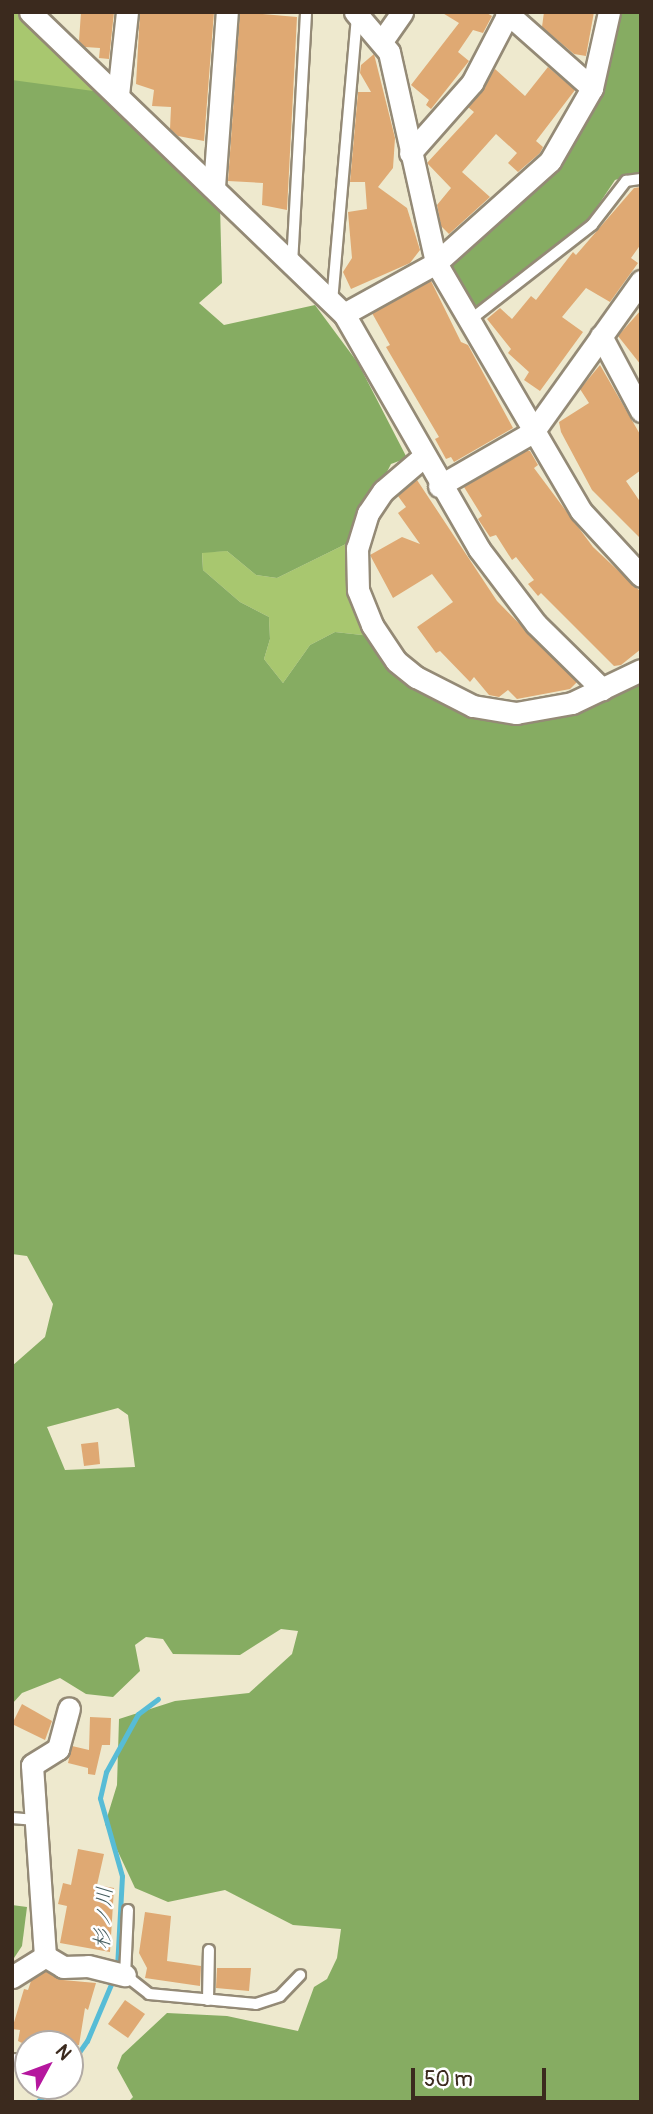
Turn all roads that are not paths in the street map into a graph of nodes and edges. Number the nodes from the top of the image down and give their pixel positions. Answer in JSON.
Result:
{"nodes":[{"id":1,"x":30,"y":12,"type":"edge"},
{"id":2,"x":127,"y":12,"type":"edge"},
{"id":3,"x":227,"y":12,"type":"edge"},
{"id":4,"x":306,"y":12,"type":"edge"},
{"id":5,"x":402,"y":12,"type":"edge"},
{"id":6,"x":609,"y":12,"type":"edge"},
{"id":7,"x":356,"y":13,"type":"edge"},
{"id":8,"x":508,"y":13,"type":"edge"},
{"id":9,"x":382,"y":41,"type":"junction"},
{"id":10,"x":592,"y":88,"type":"junction"},
{"id":11,"x":118,"y":95,"type":"junction"},
{"id":12,"x":410,"y":153,"type":"junction"},
{"id":13,"x":641,"y":179,"type":"edge"},
{"id":14,"x":214,"y":187,"type":"junction"},
{"id":15,"x":436,"y":263,"type":"junction"},
{"id":16,"x":292,"y":264,"type":"junction"},
{"id":17,"x":641,"y":281,"type":"edge"},
{"id":18,"x":338,"y":309,"type":"junction"},
{"id":19,"x":470,"y":320,"type":"junction"},
{"id":20,"x":601,"y":336,"type":"junction"},
{"id":21,"x":641,"y":411,"type":"edge"},
{"id":22,"x":533,"y":432,"type":"junction"},
{"id":23,"x":423,"y":457,"type":"junction"},
{"id":24,"x":439,"y":486,"type":"junction"},
{"id":25,"x":641,"y":576,"type":"edge"},
{"id":26,"x":641,"y":670,"type":"edge"},
{"id":27,"x":602,"y":689,"type":"junction"},
{"id":28,"x":69,"y":1708,"type":"dead end"},
{"id":29,"x":12,"y":1818,"type":"edge"},
{"id":30,"x":35,"y":1820,"type":"junction"},
{"id":31,"x":128,"y":1910,"type":"dead end"},
{"id":32,"x":209,"y":1950,"type":"dead end"},
{"id":33,"x":45,"y":1955,"type":"junction"},
{"id":34,"x":125,"y":1975,"type":"junction"},
{"id":35,"x":300,"y":1975,"type":"dead end"},
{"id":36,"x":12,"y":1978,"type":"edge"},
{"id":37,"x":208,"y":2000,"type":"junction"}],
"edges":[{"from":1,"to":11,"type":"street"},
{"from":2,"to":11,"type":"street"},
{"from":3,"to":14,"type":"street"},
{"from":4,"to":16,"type":"lane"},
{"from":5,"to":9,"type":"street"},
{"from":6,"to":10,"type":"street"},
{"from":7,"to":9,"type":"street"},
{"from":7,"to":18,"type":"lane"},
{"from":8,"to":10,"type":"street"},
{"from":8,"to":12,"type":"street"},
{"from":9,"to":12,"type":"street"},
{"from":10,"to":15,"type":"street"},
{"from":11,"to":14,"type":"street"},
{"from":12,"to":15,"type":"street"},
{"from":13,"to":19,"type":"lane"},
{"from":14,"to":16,"type":"street"},
{"from":15,"to":18,"type":"street"},
{"from":15,"to":19,"type":"street"},
{"from":16,"to":18,"type":"street"},
{"from":17,"to":20,"type":"street"},
{"from":18,"to":23,"type":"street"},
{"from":19,"to":22,"type":"street"},
{"from":20,"to":21,"type":"street"},
{"from":20,"to":22,"type":"street"},
{"from":22,"to":24,"type":"street"},
{"from":22,"to":25,"type":"street"},
{"from":23,"to":24,"type":"street"},
{"from":23,"to":27,"type":"street"},
{"from":24,"to":27,"type":"street"},
{"from":26,"to":27,"type":"street"},
{"from":28,"to":30,"type":"street"},
{"from":29,"to":30,"type":"lane"},
{"from":30,"to":33,"type":"street"},
{"from":31,"to":34,"type":"lane"},
{"from":32,"to":37,"type":"lane"},
{"from":33,"to":34,"type":"street"},
{"from":33,"to":36,"type":"street"},
{"from":34,"to":37,"type":"lane"},
{"from":35,"to":37,"type":"lane"}]}
